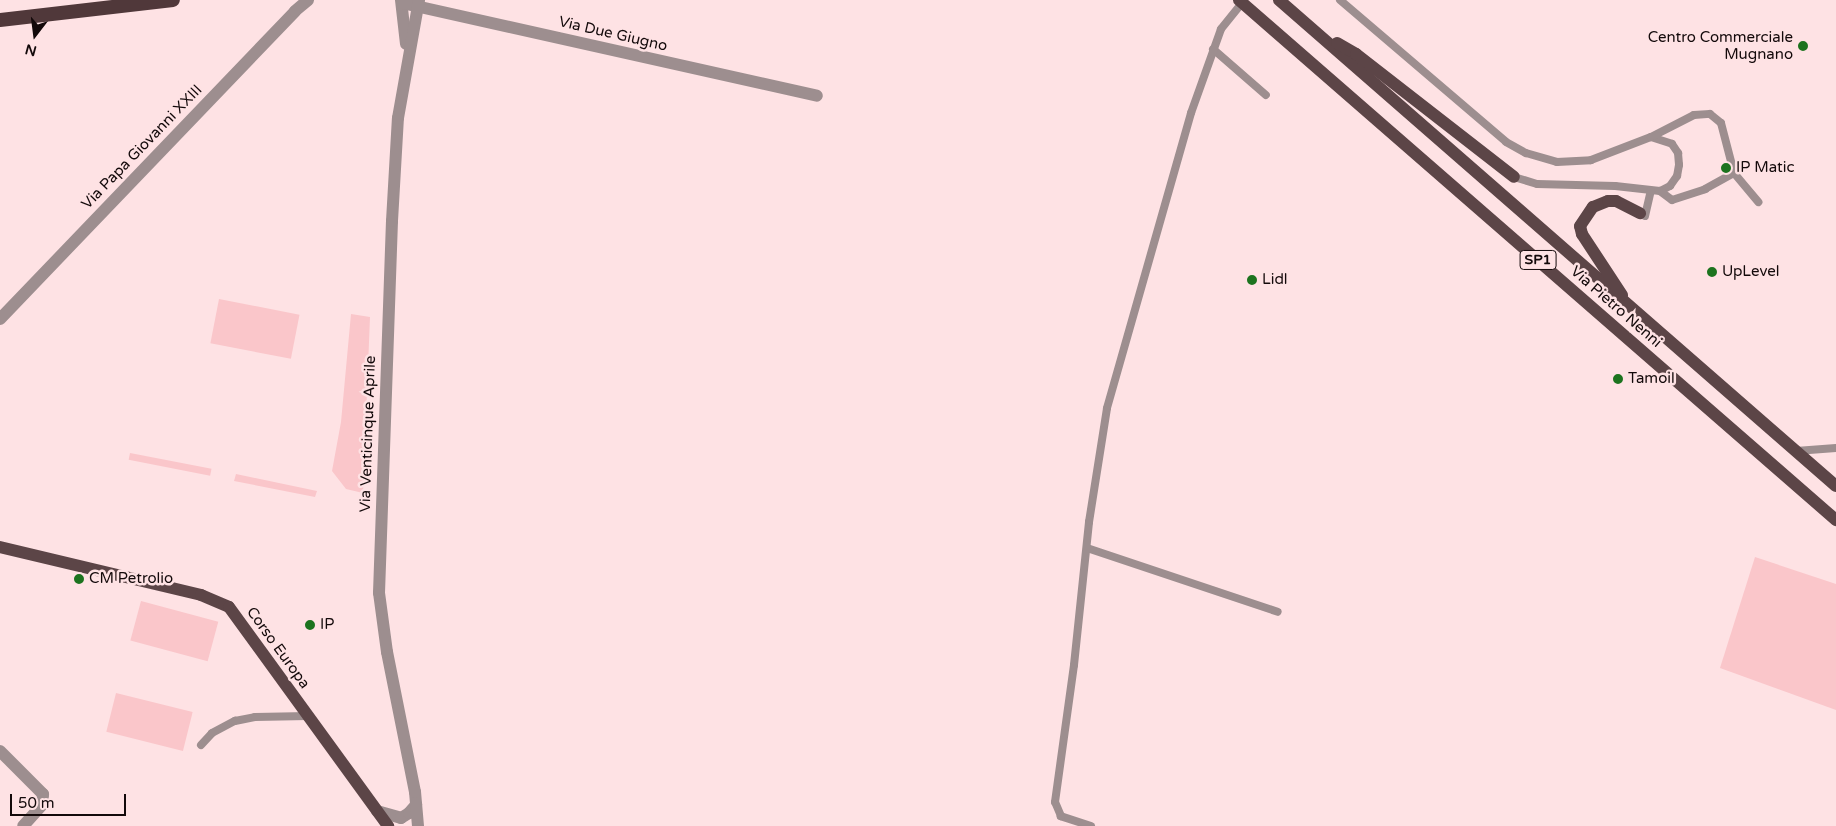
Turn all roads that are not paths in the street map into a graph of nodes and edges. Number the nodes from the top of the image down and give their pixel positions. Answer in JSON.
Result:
{"nodes":[{"id":1,"x":173,"y":0,"type":"edge"},
{"id":2,"x":308,"y":0,"type":"edge"},
{"id":3,"x":1279,"y":0,"type":"edge"},
{"id":4,"x":1340,"y":0,"type":"edge"},
{"id":5,"x":1241,"y":1,"type":"edge"},
{"id":6,"x":402,"y":2,"type":"edge"},
{"id":7,"x":418,"y":4,"type":"edge"},
{"id":8,"x":0,"y":20,"type":"edge"},
{"id":9,"x":1311,"y":28,"type":"junction"},
{"id":10,"x":1214,"y":49,"type":"junction"},
{"id":11,"x":406,"y":61,"type":"junction"},
{"id":12,"x":1266,"y":95,"type":"dead end"},
{"id":13,"x":817,"y":96,"type":"dead end"},
{"id":14,"x":1651,"y":137,"type":"junction"},
{"id":15,"x":1734,"y":173,"type":"junction"},
{"id":16,"x":1514,"y":177,"type":"joint"},
{"id":17,"x":1651,"y":191,"type":"junction"},
{"id":18,"x":1660,"y":191,"type":"junction"},
{"id":19,"x":1758,"y":202,"type":"dead end"},
{"id":20,"x":1642,"y":215,"type":"joint"},
{"id":21,"x":1625,"y":302,"type":"junction"},
{"id":22,"x":1,"y":317,"type":"edge"},
{"id":23,"x":1836,"y":448,"type":"edge"},
{"id":24,"x":1796,"y":451,"type":"junction"},
{"id":25,"x":1836,"y":486,"type":"edge"},
{"id":26,"x":1836,"y":520,"type":"edge"},
{"id":27,"x":0,"y":547,"type":"edge"},
{"id":28,"x":1087,"y":548,"type":"junction"},
{"id":29,"x":1278,"y":612,"type":"dead end"},
{"id":30,"x":308,"y":716,"type":"junction"},
{"id":31,"x":201,"y":745,"type":"dead end"},
{"id":32,"x":0,"y":751,"type":"edge"},
{"id":33,"x":416,"y":805,"type":"junction"},
{"id":34,"x":377,"y":811,"type":"junction"},
{"id":35,"x":23,"y":826,"type":"edge"},
{"id":36,"x":388,"y":826,"type":"edge"},
{"id":37,"x":411,"y":826,"type":"edge"},
{"id":38,"x":418,"y":826,"type":"edge"},
{"id":39,"x":1091,"y":826,"type":"edge"}],
"edges":[{"from":1,"to":8,"type":"highway"},
{"from":2,"to":22,"type":"street","name":"Via Papa Giovanni XXIII"},
{"from":3,"to":9,"type":"main road","name":"Via Pietro Nenni","number":"SP1"},
{"from":4,"to":14,"type":"lane"},
{"from":5,"to":10,"type":"lane"},
{"from":5,"to":26,"type":"main road","name":"Via Pietro Nenni","number":"SP1"},
{"from":6,"to":7,"type":"street","name":"Via Due Giugno"},
{"from":6,"to":11,"type":"street","name":"Via Venticinque Aprile"},
{"from":7,"to":11,"type":"street","name":"Via Venticinque Aprile"},
{"from":7,"to":13,"type":"street","name":"Via Due Giugno"},
{"from":9,"to":16,"type":"main road"},
{"from":9,"to":21,"type":"main road","name":"Via Pietro Nenni","number":"SP1"},
{"from":10,"to":12,"type":"lane"},
{"from":10,"to":28,"type":"lane"},
{"from":11,"to":33,"type":"street","name":"Via Venticinque Aprile"},
{"from":14,"to":15,"type":"lane"},
{"from":14,"to":18,"type":"lane"},
{"from":15,"to":18,"type":"lane"},
{"from":15,"to":19,"type":"lane"},
{"from":16,"to":17,"type":"lane"},
{"from":17,"to":18,"type":"lane"},
{"from":17,"to":20,"type":"lane"},
{"from":20,"to":21,"type":"main road"},
{"from":21,"to":24,"type":"main road","name":"Via Pietro Nenni","number":"SP1"},
{"from":23,"to":24,"type":"lane"},
{"from":24,"to":25,"type":"main road","name":"Via Pietro Nenni","number":"SP1"},
{"from":27,"to":30,"type":"main road","name":"Corso Europa"},
{"from":28,"to":29,"type":"lane"},
{"from":28,"to":39,"type":"lane"},
{"from":30,"to":31,"type":"lane"},
{"from":30,"to":34,"type":"main road","name":"Corso Europa"},
{"from":32,"to":35,"type":"street"},
{"from":33,"to":34,"type":"street"},
{"from":33,"to":37,"type":"street","name":"Via Venticinque Aprile"},
{"from":33,"to":38,"type":"street","name":"Via Venticinque Aprile"},
{"from":34,"to":36,"type":"main road","name":"Corso Europa"}]}
